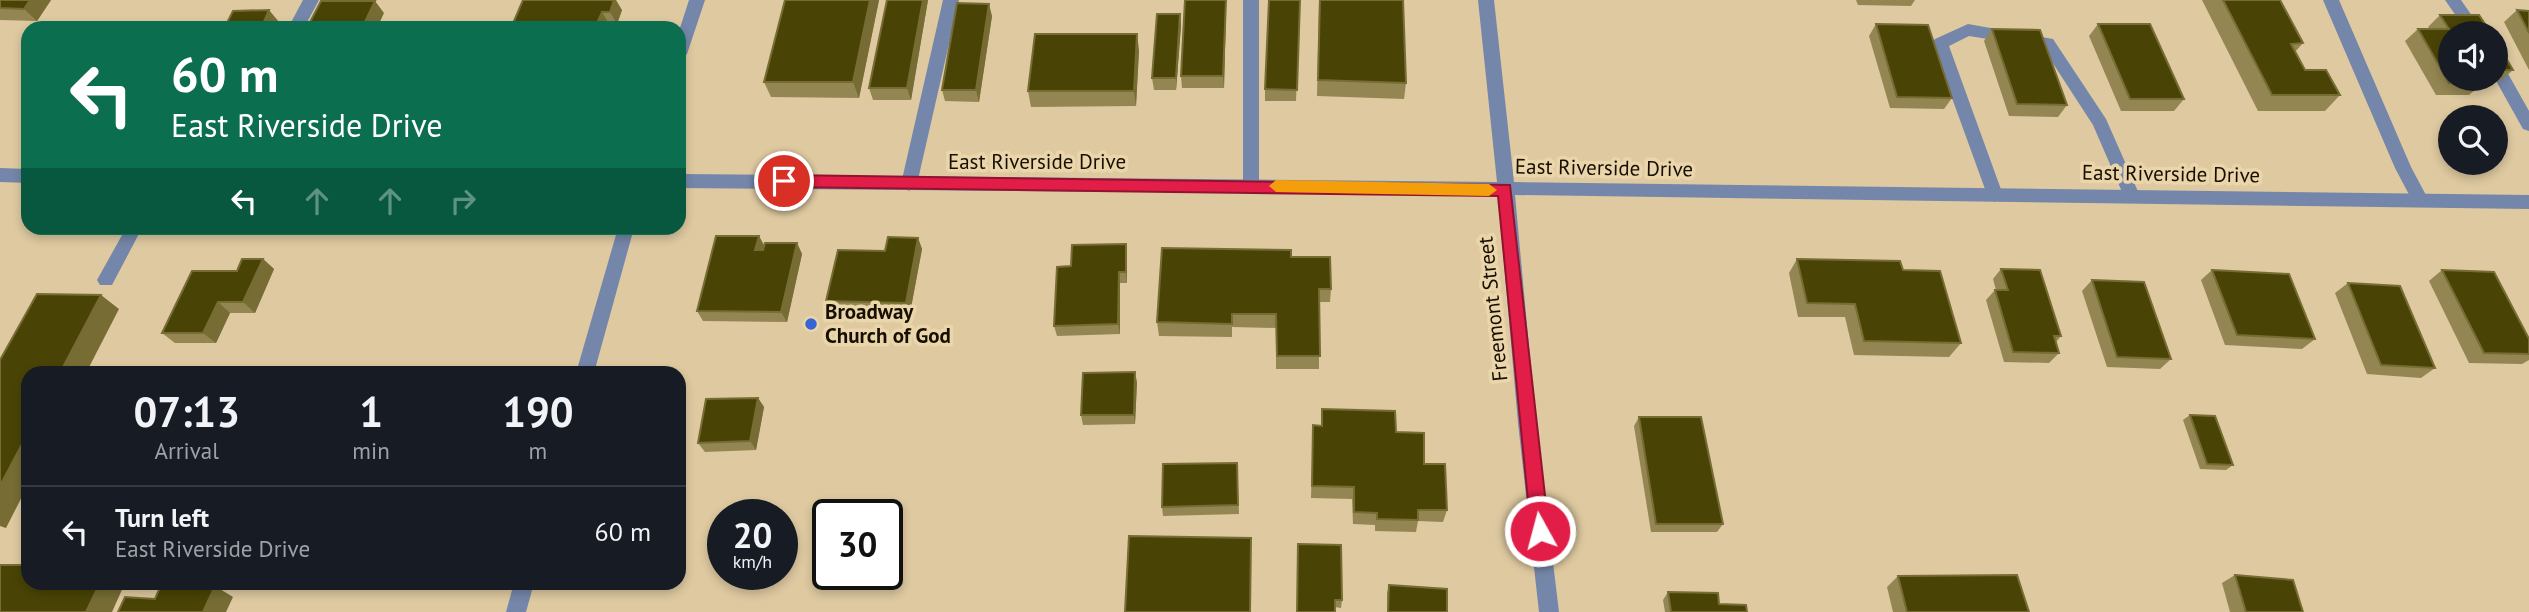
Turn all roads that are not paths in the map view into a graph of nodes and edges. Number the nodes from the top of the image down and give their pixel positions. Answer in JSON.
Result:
{"nodes":[{"id":1,"x":311,"y":0,"type":"edge"},
{"id":2,"x":697,"y":0,"type":"edge"},
{"id":3,"x":951,"y":0,"type":"edge"},
{"id":4,"x":1251,"y":0,"type":"edge"},
{"id":5,"x":1486,"y":0,"type":"edge"},
{"id":6,"x":2330,"y":0,"type":"edge"},
{"id":7,"x":2453,"y":0,"type":"edge"},
{"id":8,"x":300,"y":21,"type":"edge"},
{"id":9,"x":2468,"y":21,"type":"edge"},
{"id":10,"x":686,"y":33,"type":"edge"},
{"id":11,"x":2508,"y":88,"type":"edge"},
{"id":12,"x":2529,"y":125,"type":"edge"},
{"id":13,"x":0,"y":175,"type":"edge"},
{"id":14,"x":21,"y":176,"type":"edge"},
{"id":15,"x":686,"y":181,"type":"edge"},
{"id":16,"x":909,"y":184,"type":"junction"},
{"id":17,"x":1251,"y":185,"type":"junction"},
{"id":18,"x":1505,"y":190,"type":"junction"},
{"id":19,"x":1995,"y":195,"type":"junction"},
{"id":20,"x":2132,"y":196,"type":"junction"},
{"id":21,"x":2420,"y":199,"type":"junction"},
{"id":22,"x":2529,"y":202,"type":"edge"},
{"id":23,"x":130,"y":235,"type":"edge"},
{"id":24,"x":624,"y":235,"type":"edge"},
{"id":25,"x":106,"y":280,"type":"dead end"},
{"id":26,"x":587,"y":366,"type":"edge"},
{"id":27,"x":522,"y":590,"type":"edge"},
{"id":28,"x":516,"y":612,"type":"edge"},
{"id":29,"x":1549,"y":612,"type":"edge"}],
"edges":[{"from":1,"to":8,"type":"street"},
{"from":2,"to":10,"type":"street"},
{"from":3,"to":16,"type":"street"},
{"from":4,"to":17,"type":"street"},
{"from":5,"to":18,"type":"street","name":"Freemont Street"},
{"from":6,"to":21,"type":"street"},
{"from":7,"to":9,"type":"street"},
{"from":11,"to":12,"type":"street"},
{"from":13,"to":14,"type":"street"},
{"from":15,"to":16,"type":"street","name":"East Riverside Drive"},
{"from":16,"to":17,"type":"street","name":"East Riverside Drive"},
{"from":17,"to":18,"type":"street","name":"East Riverside Drive"},
{"from":18,"to":19,"type":"street","name":"East Riverside Drive"},
{"from":18,"to":29,"type":"street","name":"Freemont Street"},
{"from":19,"to":20,"type":"street","name":"East Riverside Drive"},
{"from":19,"to":20,"type":"street"},
{"from":20,"to":21,"type":"street","name":"East Riverside Drive"},
{"from":21,"to":22,"type":"street","name":"East Riverside Drive"},
{"from":23,"to":25,"type":"street"},
{"from":24,"to":26,"type":"street"},
{"from":27,"to":28,"type":"street"}]}
